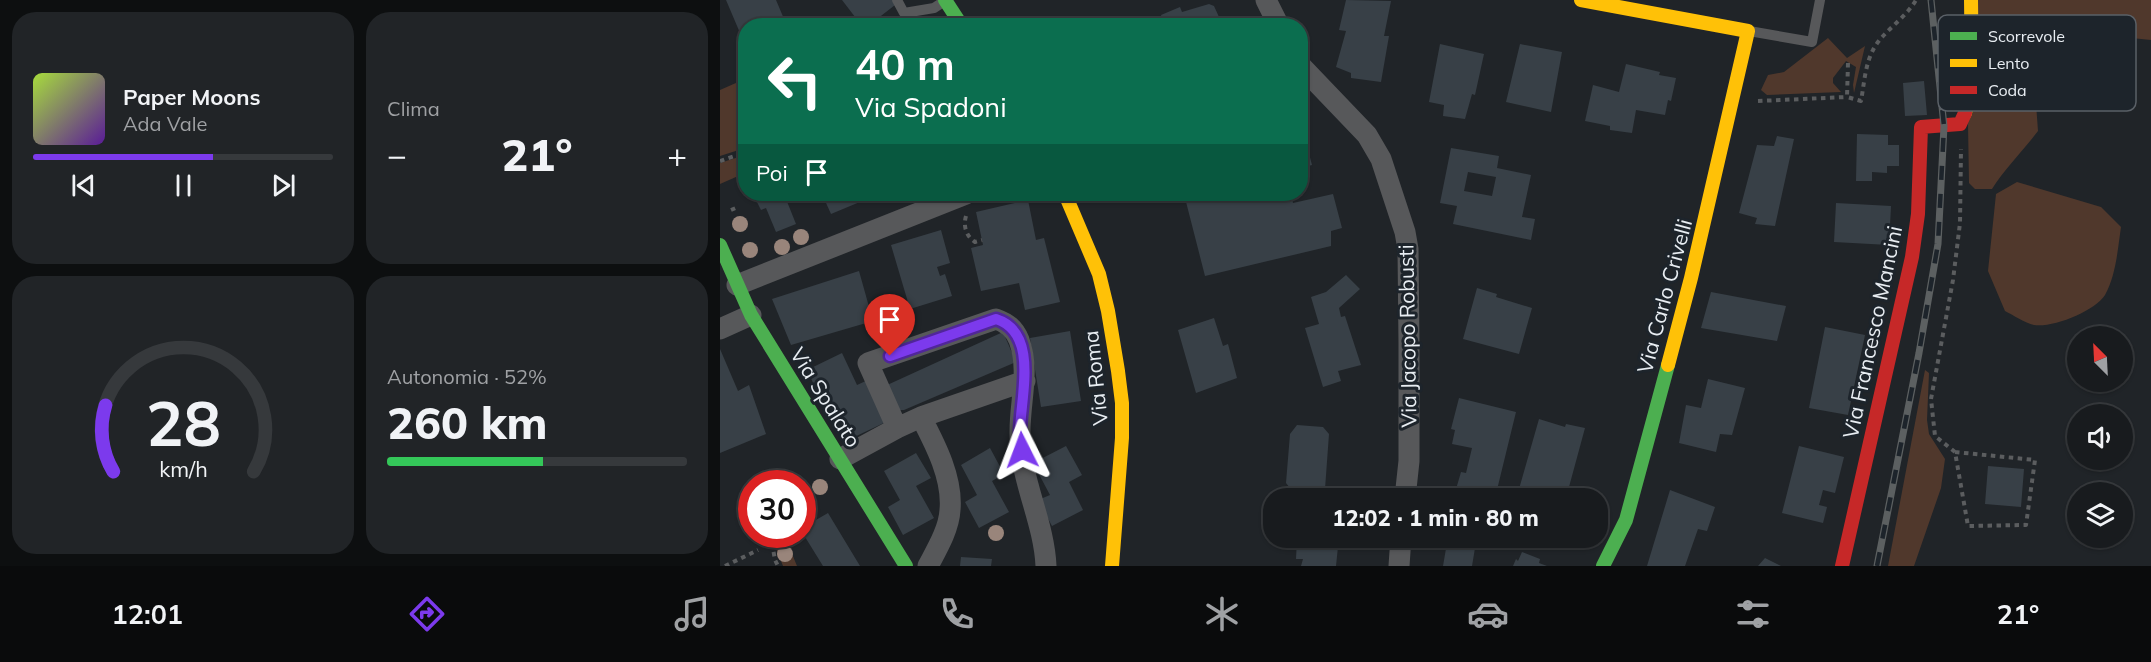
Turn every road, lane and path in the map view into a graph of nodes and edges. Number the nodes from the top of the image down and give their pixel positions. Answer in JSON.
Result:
{"nodes":[{"id":1,"x":897,"y":0,"type":"edge"},
{"id":2,"x":945,"y":0,"type":"edge"},
{"id":3,"x":1266,"y":0,"type":"edge"},
{"id":4,"x":1581,"y":0,"type":"edge"},
{"id":5,"x":1820,"y":0,"type":"edge"},
{"id":6,"x":1916,"y":0,"type":"edge"},
{"id":7,"x":1971,"y":0,"type":"edge"},
{"id":8,"x":1971,"y":15,"type":"edge"},
{"id":9,"x":957,"y":18,"type":"edge"},
{"id":10,"x":1275,"y":18,"type":"edge"},
{"id":11,"x":1748,"y":31,"type":"junction"},
{"id":12,"x":1848,"y":63,"type":"dead end"},
{"id":13,"x":1308,"y":73,"type":"edge"},
{"id":14,"x":1847,"y":97,"type":"junction"},
{"id":15,"x":1749,"y":101,"type":"dead end"},
{"id":16,"x":1967,"y":111,"type":"edge"},
{"id":17,"x":1960,"y":124,"type":"junction"},
{"id":18,"x":738,"y":155,"type":"edge"},
{"id":19,"x":720,"y":161,"type":"edge"},
{"id":20,"x":948,"y":201,"type":"edge"},
{"id":21,"x":1071,"y":201,"type":"edge"},
{"id":22,"x":738,"y":207,"type":"dead end"},
{"id":23,"x":731,"y":210,"type":"dead end"},
{"id":24,"x":964,"y":222,"type":"dead end"},
{"id":25,"x":982,"y":240,"type":"dead end"},
{"id":26,"x":720,"y":245,"type":"edge"},
{"id":27,"x":737,"y":285,"type":"junction"},
{"id":28,"x":751,"y":315,"type":"junction"},
{"id":29,"x":720,"y":329,"type":"edge"},
{"id":30,"x":1025,"y":381,"type":"junction"},
{"id":31,"x":921,"y":417,"type":"junction"},
{"id":32,"x":897,"y":428,"type":"junction"},
{"id":33,"x":1955,"y":452,"type":"junction"},
{"id":34,"x":840,"y":459,"type":"junction"},
{"id":35,"x":1406,"y":488,"type":"edge"},
{"id":36,"x":773,"y":548,"type":"edge"},
{"id":37,"x":1400,"y":548,"type":"edge"},
{"id":38,"x":758,"y":550,"type":"dead end"},
{"id":39,"x":725,"y":566,"type":"edge"},
{"id":40,"x":778,"y":566,"type":"edge"},
{"id":41,"x":906,"y":566,"type":"edge"},
{"id":42,"x":928,"y":566,"type":"edge"},
{"id":43,"x":1046,"y":566,"type":"edge"},
{"id":44,"x":1112,"y":566,"type":"edge"},
{"id":45,"x":1399,"y":566,"type":"edge"},
{"id":46,"x":1603,"y":566,"type":"edge"},
{"id":47,"x":1842,"y":566,"type":"edge"}],
"edges":[{"from":1,"to":2,"type":"lane"},
{"from":2,"to":9,"type":"street"},
{"from":3,"to":10,"type":"street"},
{"from":4,"to":11,"type":"street"},
{"from":5,"to":11,"type":"lane"},
{"from":6,"to":14,"type":"path"},
{"from":7,"to":8,"type":"street"},
{"from":11,"to":46,"type":"street","name":"Via Carlo Crivelli"},
{"from":12,"to":14,"type":"path"},
{"from":13,"to":35,"type":"street","name":"Via Jacopo Robusti"},
{"from":14,"to":15,"type":"path"},
{"from":16,"to":17,"type":"street"},
{"from":17,"to":33,"type":"path"},
{"from":17,"to":47,"type":"street","name":"Via Francesco Mancini"},
{"from":18,"to":19,"type":"path"},
{"from":20,"to":27,"type":"street"},
{"from":21,"to":44,"type":"street","name":"Via Roma"},
{"from":22,"to":23,"type":"path"},
{"from":24,"to":25,"type":"path"},
{"from":26,"to":27,"type":"street","name":"Via Spalato"},
{"from":27,"to":28,"type":"street","name":"Via Spalato"},
{"from":28,"to":29,"type":"street"},
{"from":28,"to":34,"type":"street","name":"Via Spalato"},
{"from":30,"to":31,"type":"street"},
{"from":30,"to":32,"type":"street"},
{"from":30,"to":43,"type":"street"},
{"from":31,"to":32,"type":"street"},
{"from":31,"to":42,"type":"street"},
{"from":32,"to":34,"type":"street"},
{"from":33,"to":33,"type":"path"},
{"from":34,"to":41,"type":"street","name":"Via Spalato"},
{"from":36,"to":40,"type":"path"},
{"from":37,"to":45,"type":"street"},
{"from":38,"to":39,"type":"path"}]}
